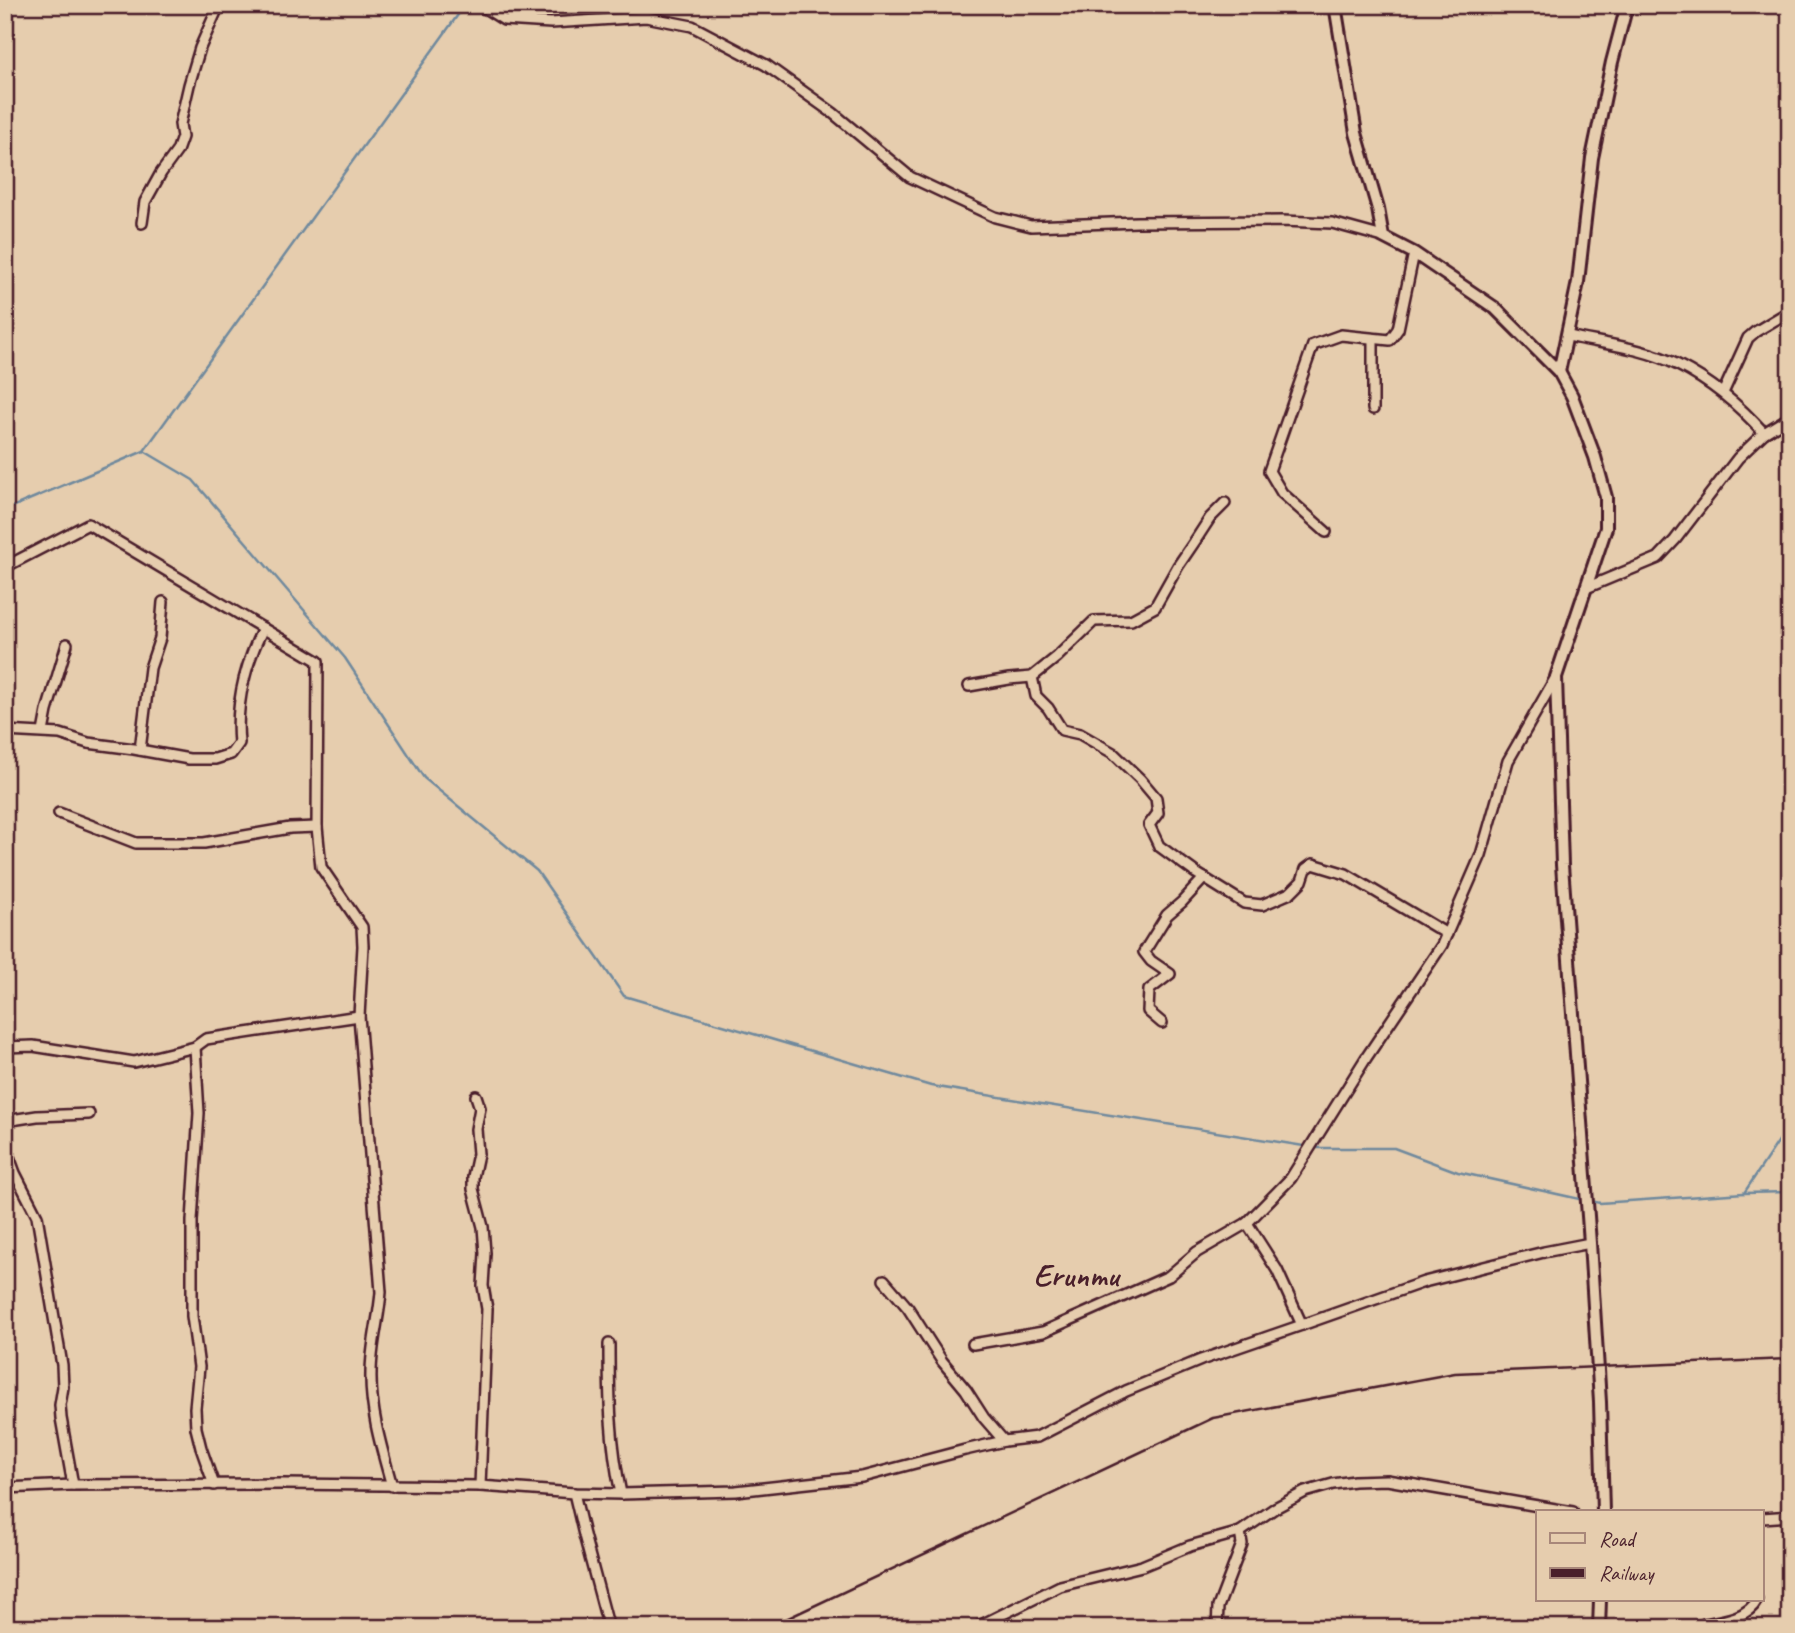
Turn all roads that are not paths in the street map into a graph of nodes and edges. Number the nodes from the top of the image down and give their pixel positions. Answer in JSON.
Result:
{"nodes":[{"id":1,"x":219,"y":5,"type":"edge"},
{"id":2,"x":480,"y":5,"type":"edge"},
{"id":3,"x":1335,"y":5,"type":"edge"},
{"id":4,"x":1627,"y":5,"type":"edge"},
{"id":5,"x":142,"y":223,"type":"dead end"},
{"id":6,"x":1383,"y":237,"type":"junction"},
{"id":7,"x":1414,"y":253,"type":"junction"},
{"id":8,"x":1790,"y":312,"type":"edge"},
{"id":9,"x":1567,"y":336,"type":"junction"},
{"id":10,"x":1373,"y":339,"type":"junction"},
{"id":11,"x":1559,"y":372,"type":"junction"},
{"id":12,"x":1723,"y":393,"type":"junction"},
{"id":13,"x":1373,"y":409,"type":"dead end"},
{"id":14,"x":1790,"y":417,"type":"edge"},
{"id":15,"x":1763,"y":433,"type":"junction"},
{"id":16,"x":1226,"y":503,"type":"dead end"},
{"id":17,"x":1326,"y":532,"type":"dead end"},
{"id":18,"x":5,"y":567,"type":"edge"},
{"id":19,"x":1586,"y":588,"type":"junction"},
{"id":20,"x":163,"y":602,"type":"dead end"},
{"id":21,"x":263,"y":628,"type":"junction"},
{"id":22,"x":67,"y":644,"type":"dead end"},
{"id":23,"x":1032,"y":677,"type":"junction"},
{"id":24,"x":1556,"y":677,"type":"junction"},
{"id":25,"x":969,"y":686,"type":"dead end"},
{"id":26,"x":5,"y":731,"type":"edge"},
{"id":27,"x":43,"y":732,"type":"junction"},
{"id":28,"x":140,"y":750,"type":"junction"},
{"id":29,"x":59,"y":813,"type":"dead end"},
{"id":30,"x":317,"y":827,"type":"junction"},
{"id":31,"x":1204,"y":878,"type":"junction"},
{"id":32,"x":1447,"y":934,"type":"junction"},
{"id":33,"x":359,"y":1016,"type":"junction"},
{"id":34,"x":1162,"y":1023,"type":"dead end"},
{"id":35,"x":5,"y":1047,"type":"edge"},
{"id":36,"x":195,"y":1047,"type":"junction"},
{"id":37,"x":476,"y":1096,"type":"dead end"},
{"id":38,"x":89,"y":1114,"type":"dead end"},
{"id":39,"x":5,"y":1121,"type":"edge"},
{"id":40,"x":5,"y":1146,"type":"edge"},
{"id":41,"x":1247,"y":1223,"type":"junction"},
{"id":42,"x":1590,"y":1243,"type":"junction"},
{"id":43,"x":884,"y":1280,"type":"dead end"},
{"id":44,"x":1302,"y":1325,"type":"junction"},
{"id":45,"x":609,"y":1344,"type":"dead end"},
{"id":46,"x":973,"y":1344,"type":"dead end"},
{"id":47,"x":1004,"y":1441,"type":"junction"},
{"id":48,"x":73,"y":1485,"type":"junction"},
{"id":49,"x":214,"y":1485,"type":"junction"},
{"id":50,"x":392,"y":1486,"type":"junction"},
{"id":51,"x":480,"y":1486,"type":"junction"},
{"id":52,"x":5,"y":1488,"type":"edge"},
{"id":53,"x":574,"y":1493,"type":"junction"},
{"id":54,"x":621,"y":1494,"type":"junction"},
{"id":55,"x":1561,"y":1510,"type":"edge"},
{"id":56,"x":1603,"y":1510,"type":"edge"},
{"id":57,"x":1790,"y":1516,"type":"edge"},
{"id":58,"x":1764,"y":1518,"type":"edge"},
{"id":59,"x":1240,"y":1532,"type":"junction"},
{"id":60,"x":1600,"y":1602,"type":"edge"},
{"id":61,"x":1756,"y":1602,"type":"edge"},
{"id":62,"x":1704,"y":1624,"type":"dead end"},
{"id":63,"x":608,"y":1625,"type":"dead end"},
{"id":64,"x":975,"y":1628,"type":"edge"},
{"id":65,"x":1217,"y":1628,"type":"edge"},
{"id":66,"x":1599,"y":1628,"type":"edge"}],
"edges":[{"from":1,"to":5,"type":"street"},
{"from":2,"to":6,"type":"street"},
{"from":3,"to":6,"type":"street"},
{"from":4,"to":9,"type":"street"},
{"from":6,"to":7,"type":"street"},
{"from":7,"to":10,"type":"street"},
{"from":7,"to":11,"type":"street"},
{"from":8,"to":12,"type":"street"},
{"from":9,"to":11,"type":"street"},
{"from":9,"to":12,"type":"street"},
{"from":10,"to":13,"type":"street"},
{"from":10,"to":17,"type":"street"},
{"from":11,"to":19,"type":"street"},
{"from":12,"to":15,"type":"street"},
{"from":14,"to":15,"type":"street"},
{"from":15,"to":19,"type":"street"},
{"from":16,"to":23,"type":"street"},
{"from":18,"to":21,"type":"street"},
{"from":19,"to":24,"type":"street"},
{"from":20,"to":28,"type":"street"},
{"from":21,"to":28,"type":"street"},
{"from":21,"to":30,"type":"street"},
{"from":22,"to":27,"type":"street"},
{"from":23,"to":25,"type":"street"},
{"from":23,"to":31,"type":"street"},
{"from":24,"to":32,"type":"street"},
{"from":24,"to":42,"type":"street"},
{"from":26,"to":27,"type":"street"},
{"from":27,"to":28,"type":"street"},
{"from":29,"to":30,"type":"street"},
{"from":30,"to":33,"type":"street"},
{"from":31,"to":32,"type":"street"},
{"from":31,"to":34,"type":"street"},
{"from":32,"to":41,"type":"street"},
{"from":33,"to":36,"type":"street"},
{"from":33,"to":50,"type":"street"},
{"from":35,"to":36,"type":"street"},
{"from":36,"to":49,"type":"street"},
{"from":37,"to":51,"type":"street"},
{"from":38,"to":39,"type":"street"},
{"from":40,"to":48,"type":"street"},
{"from":41,"to":44,"type":"street"},
{"from":41,"to":46,"type":"street"},
{"from":42,"to":44,"type":"street"},
{"from":42,"to":56,"type":"street"},
{"from":43,"to":47,"type":"street"},
{"from":44,"to":47,"type":"street"},
{"from":45,"to":54,"type":"street"},
{"from":47,"to":54,"type":"street"},
{"from":48,"to":49,"type":"street"},
{"from":48,"to":52,"type":"street"},
{"from":49,"to":50,"type":"street"},
{"from":50,"to":51,"type":"street"},
{"from":51,"to":53,"type":"street"},
{"from":53,"to":54,"type":"street"},
{"from":53,"to":63,"type":"street"},
{"from":55,"to":59,"type":"street"},
{"from":57,"to":58,"type":"street"},
{"from":59,"to":64,"type":"street"},
{"from":59,"to":65,"type":"street"},
{"from":60,"to":66,"type":"street"},
{"from":61,"to":62,"type":"street"}]}
